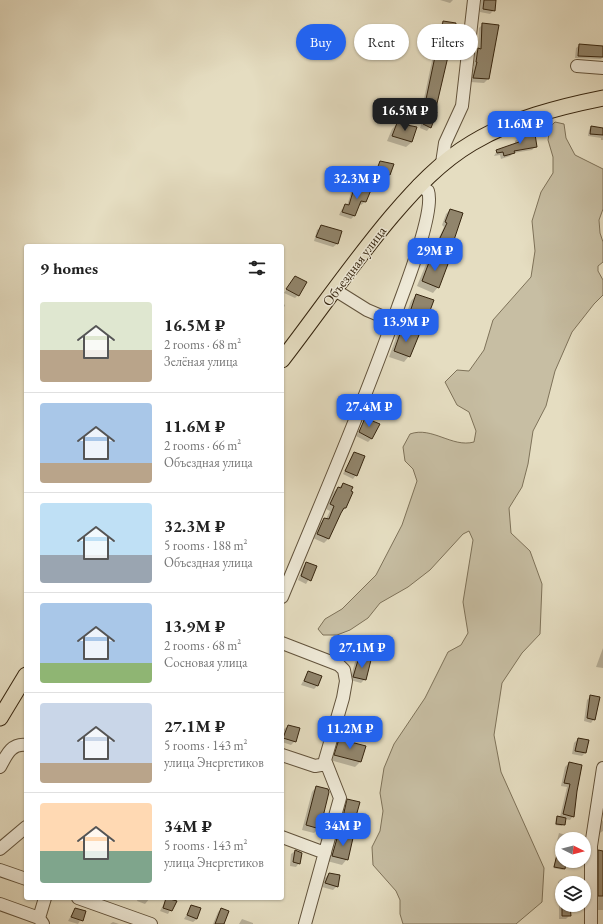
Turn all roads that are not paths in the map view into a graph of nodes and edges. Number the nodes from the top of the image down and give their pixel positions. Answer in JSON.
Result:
{"nodes":[{"id":1,"x":474,"y":0,"type":"edge"},
{"id":2,"x":577,"y":66,"type":"dead end"},
{"id":3,"x":603,"y":68,"type":"edge"},
{"id":4,"x":603,"y":98,"type":"edge"},
{"id":5,"x":442,"y":163,"type":"junction"},
{"id":6,"x":418,"y":185,"type":"junction"},
{"id":7,"x":335,"y":290,"type":"junction"},
{"id":8,"x":393,"y":321,"type":"junction"},
{"id":9,"x":284,"y":357,"type":"edge"},
{"id":10,"x":284,"y":592,"type":"edge"},
{"id":11,"x":284,"y":643,"type":"edge"},
{"id":12,"x":24,"y":678,"type":"edge"},
{"id":13,"x":0,"y":718,"type":"edge"},
{"id":14,"x":24,"y":745,"type":"edge"},
{"id":15,"x":284,"y":756,"type":"edge"},
{"id":16,"x":326,"y":764,"type":"junction"},
{"id":17,"x":0,"y":767,"type":"edge"},
{"id":18,"x":603,"y":768,"type":"edge"},
{"id":19,"x":24,"y":829,"type":"edge"},
{"id":20,"x":284,"y":838,"type":"edge"},
{"id":21,"x":0,"y":849,"type":"edge"},
{"id":22,"x":325,"y":853,"type":"junction"},
{"id":23,"x":0,"y":870,"type":"edge"},
{"id":24,"x":24,"y":878,"type":"edge"},
{"id":25,"x":45,"y":900,"type":"edge"},
{"id":26,"x":83,"y":900,"type":"edge"},
{"id":27,"x":0,"y":904,"type":"edge"},
{"id":28,"x":41,"y":921,"type":"edge"},
{"id":29,"x":145,"y":923,"type":"edge"},
{"id":30,"x":305,"y":924,"type":"edge"},
{"id":31,"x":591,"y":924,"type":"edge"}],
"edges":[{"from":1,"to":5,"type":"street"},
{"from":2,"to":3,"type":"street"},
{"from":4,"to":5,"type":"main road","name":"Объездная улица"},
{"from":5,"to":6,"type":"main road","name":"Объездная улица"},
{"from":6,"to":7,"type":"main road","name":"Объездная улица"},
{"from":6,"to":8,"type":"street"},
{"from":7,"to":8,"type":"street"},
{"from":7,"to":9,"type":"main road","name":"Объездная улица"},
{"from":8,"to":10,"type":"street"},
{"from":11,"to":16,"type":"street"},
{"from":12,"to":13,"type":"main road"},
{"from":14,"to":17,"type":"street"},
{"from":15,"to":16,"type":"street"},
{"from":16,"to":22,"type":"street"},
{"from":18,"to":31,"type":"street"},
{"from":19,"to":21,"type":"street"},
{"from":20,"to":22,"type":"street"},
{"from":22,"to":30,"type":"street"},
{"from":23,"to":24,"type":"street"},
{"from":25,"to":28,"type":"street"},
{"from":26,"to":29,"type":"street"},
{"from":27,"to":28,"type":"street"}]}
